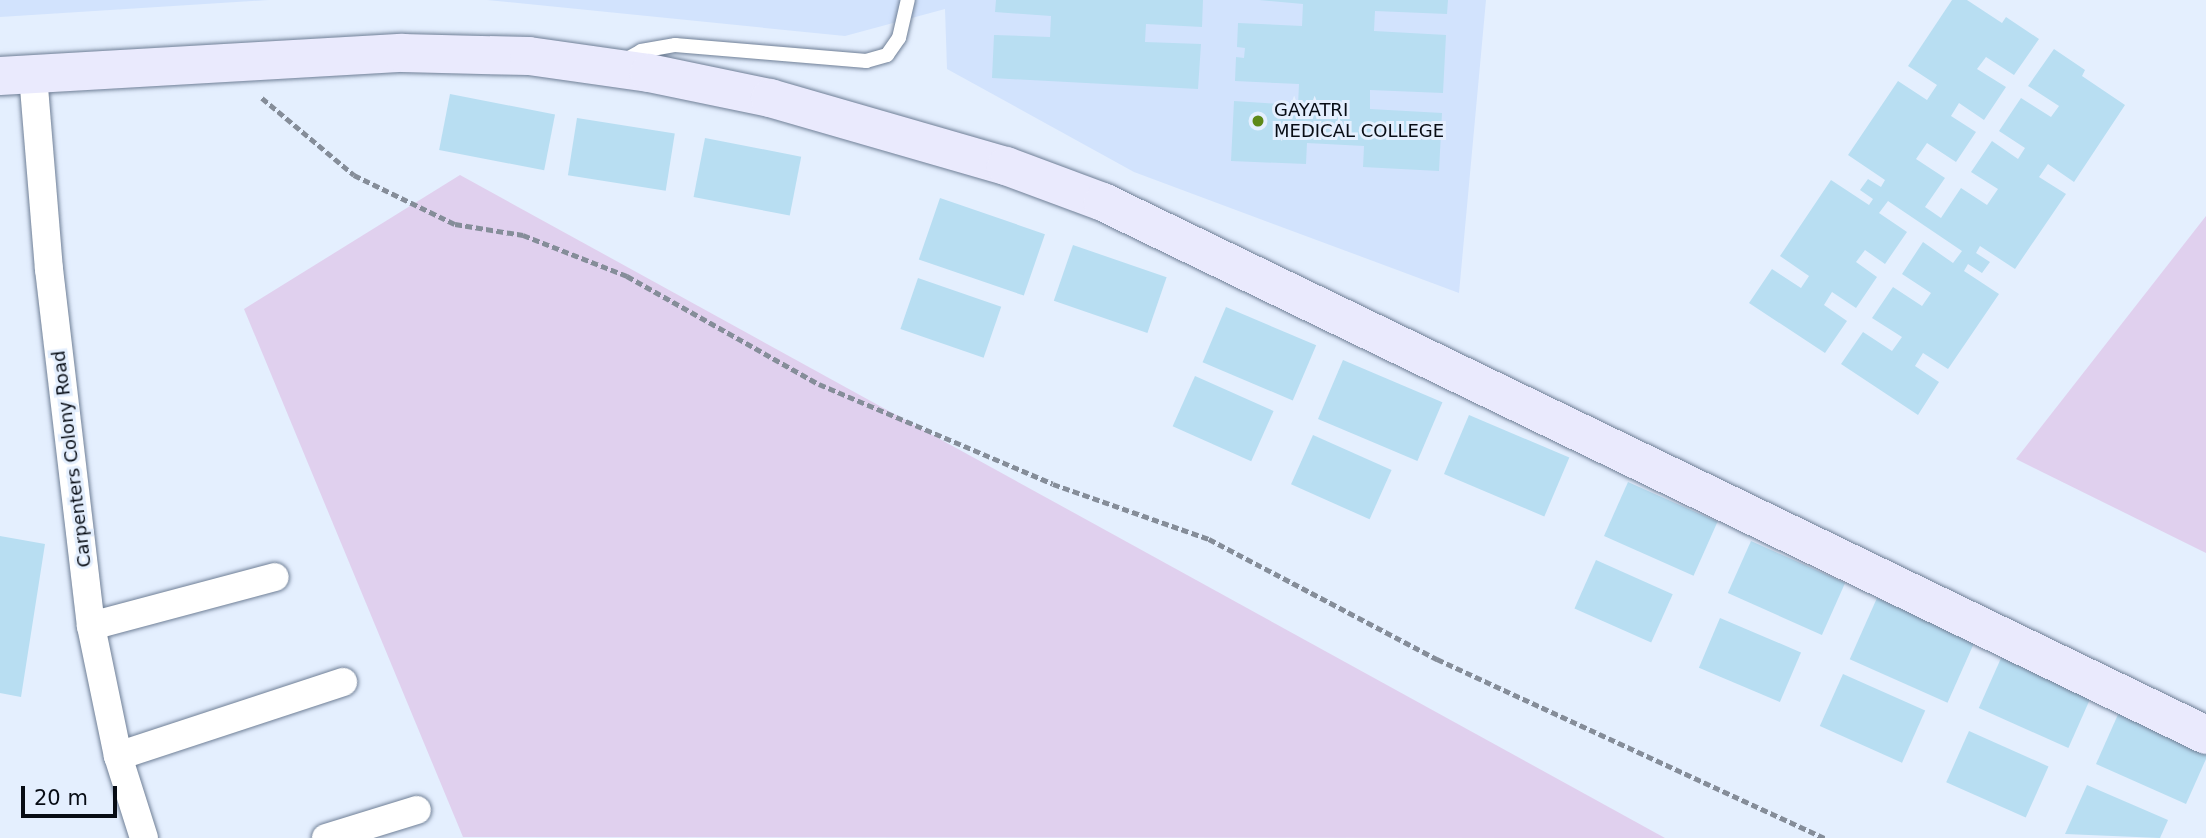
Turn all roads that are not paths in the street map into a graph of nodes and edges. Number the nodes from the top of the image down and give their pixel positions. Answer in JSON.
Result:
{"nodes":[{"id":1,"x":908,"y":0,"type":"edge"},
{"id":2,"x":612,"y":68,"type":"junction"},
{"id":3,"x":16,"y":75,"type":"edge"},
{"id":4,"x":275,"y":577,"type":"dead end"},
{"id":5,"x":90,"y":626,"type":"junction"},
{"id":6,"x":343,"y":682,"type":"dead end"},
{"id":7,"x":2206,"y":735,"type":"edge"},
{"id":8,"x":118,"y":756,"type":"junction"},
{"id":9,"x":417,"y":810,"type":"dead end"},
{"id":10,"x":144,"y":838,"type":"edge"},
{"id":11,"x":327,"y":838,"type":"edge"}],
"edges":[{"from":1,"to":2,"type":"lane"},
{"from":2,"to":3,"type":"street"},
{"from":2,"to":7,"type":"street"},
{"from":3,"to":5,"type":"street","name":"Carpenters Colony Road"},
{"from":4,"to":5,"type":"street"},
{"from":5,"to":8,"type":"street","name":"Carpenters Colony Road"},
{"from":6,"to":8,"type":"street"},
{"from":8,"to":10,"type":"street","name":"Carpenters Colony Road"},
{"from":9,"to":11,"type":"street"}]}
